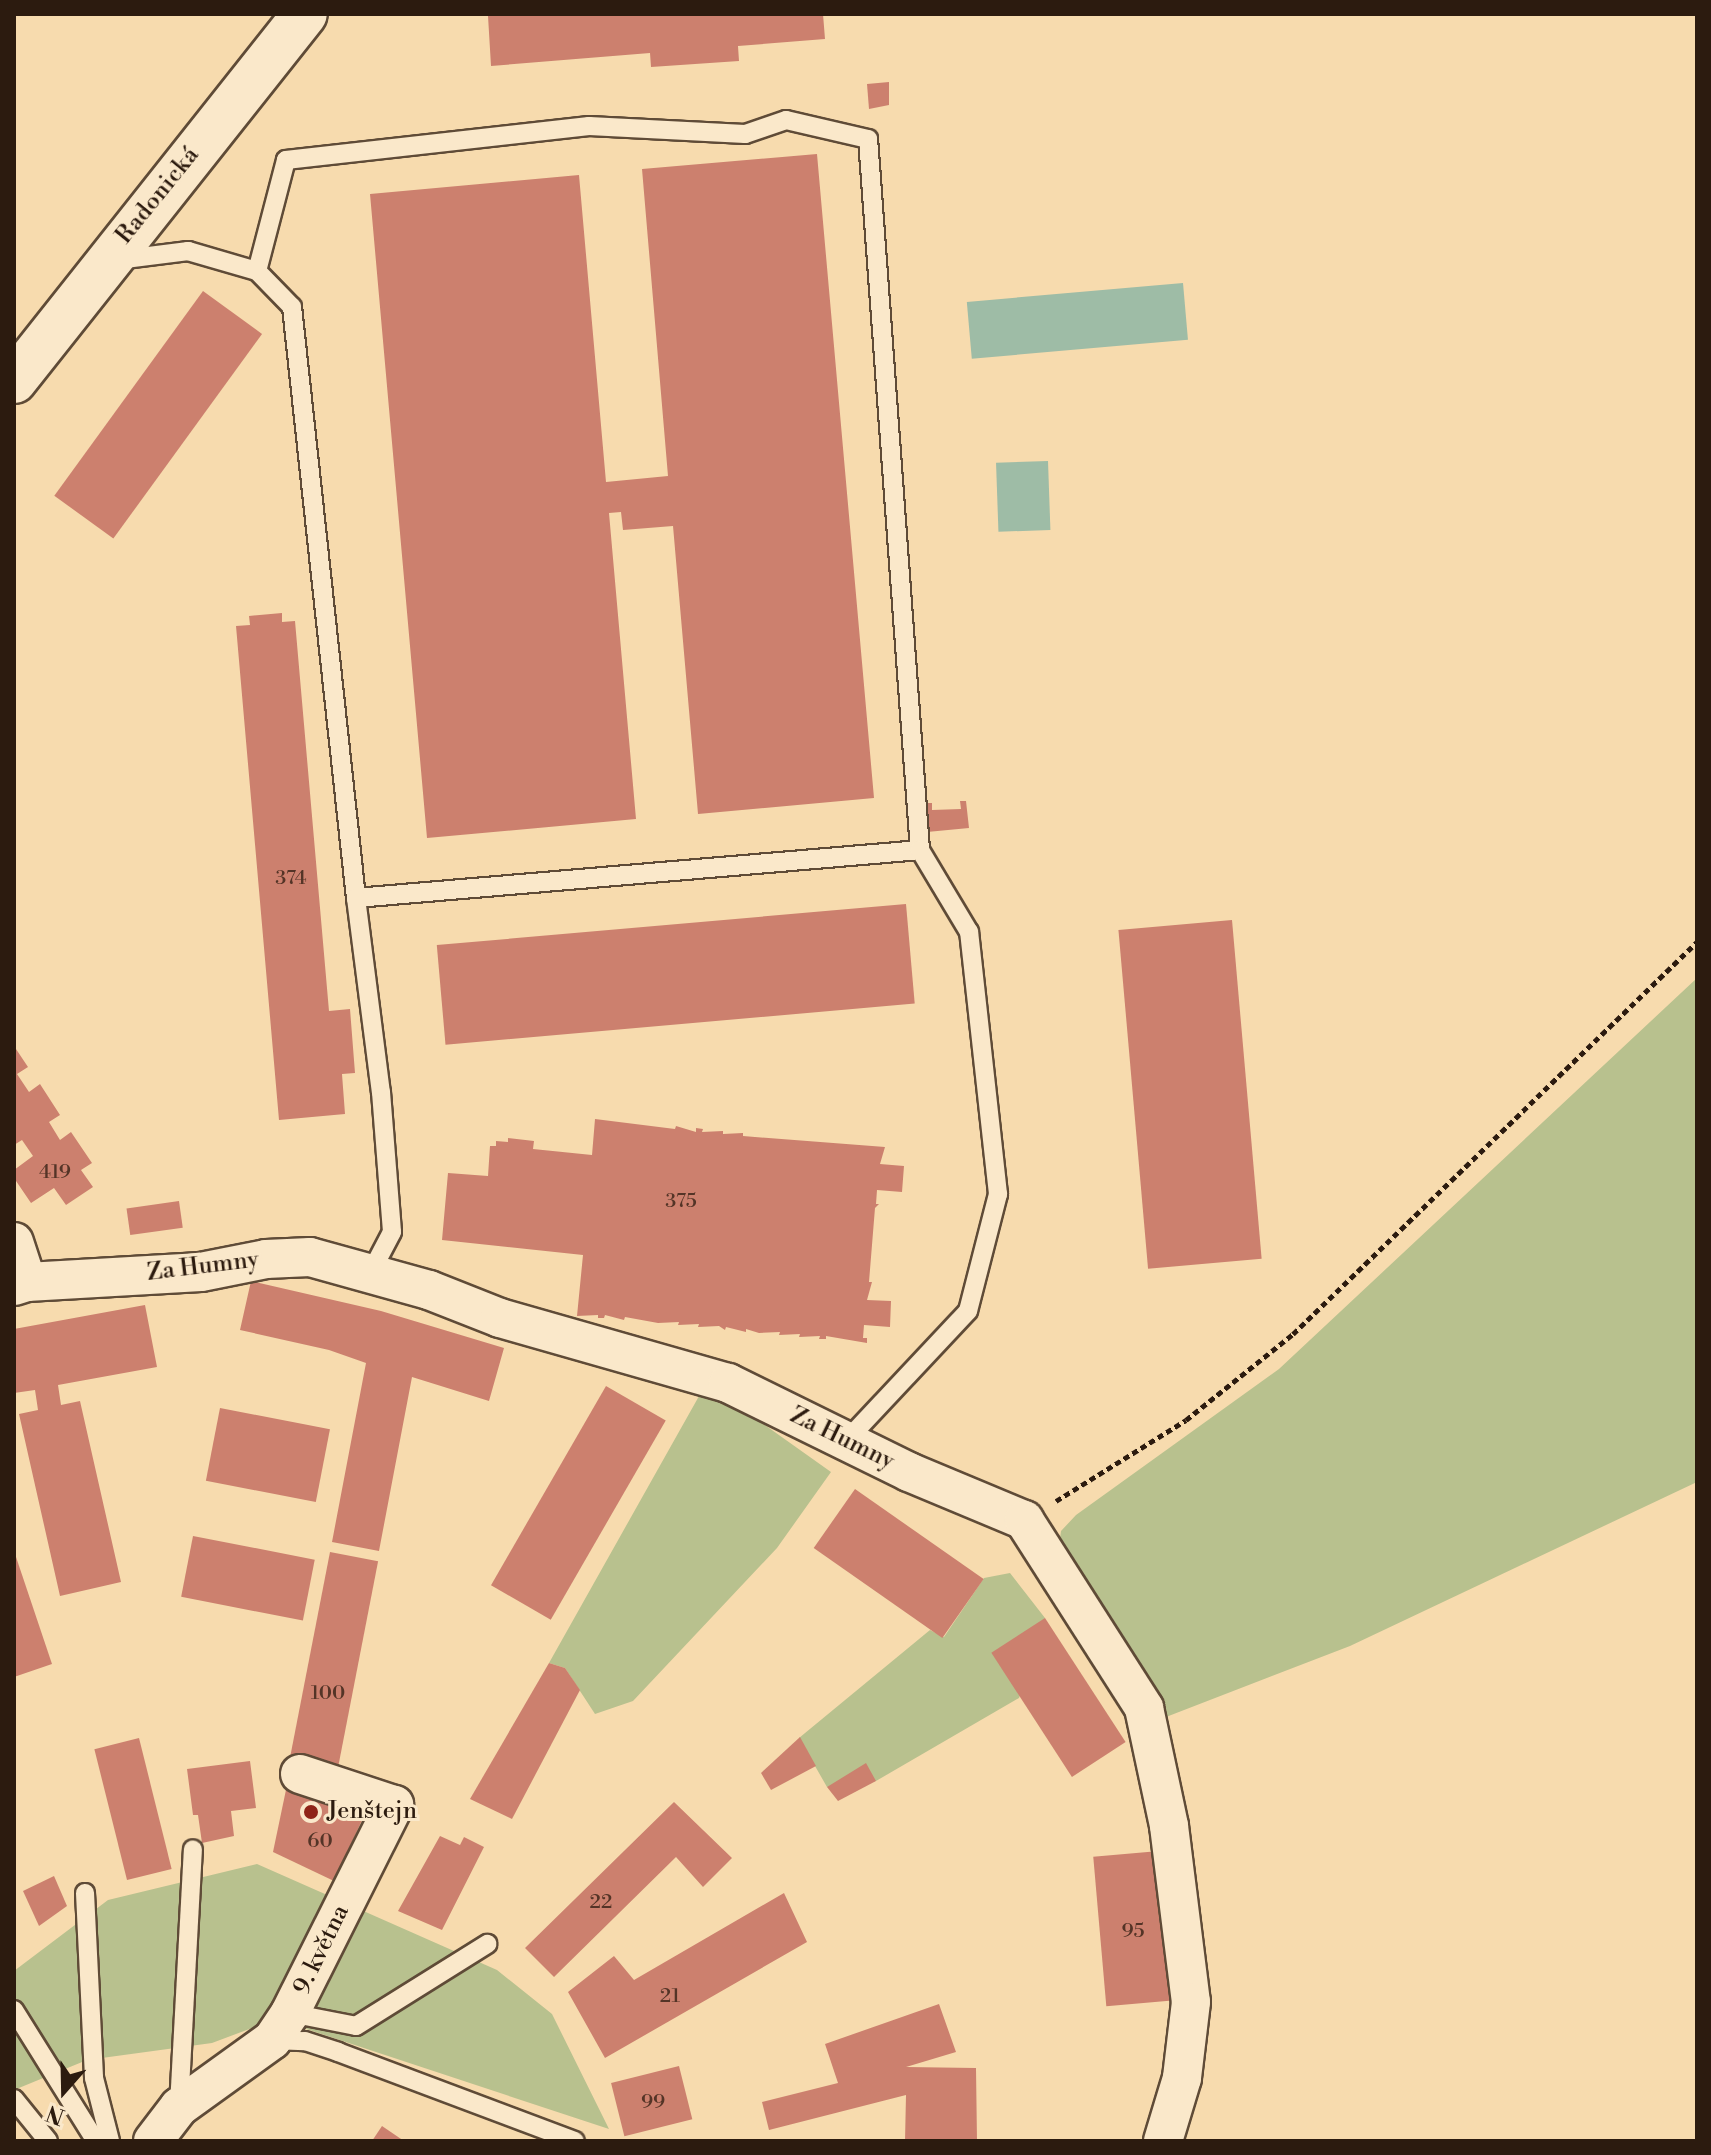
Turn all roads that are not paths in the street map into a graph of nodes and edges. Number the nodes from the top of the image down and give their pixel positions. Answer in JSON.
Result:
{"nodes":[{"id":1,"x":305,"y":14,"type":"edge"},
{"id":2,"x":106,"y":262,"type":"junction"},
{"id":3,"x":257,"y":271,"type":"junction"},
{"id":4,"x":14,"y":381,"type":"edge"},
{"id":5,"x":920,"y":850,"type":"junction"},
{"id":6,"x":356,"y":898,"type":"junction"},
{"id":7,"x":14,"y":1242,"type":"edge"},
{"id":8,"x":371,"y":1272,"type":"junction"},
{"id":9,"x":20,"y":1284,"type":"edge"},
{"id":10,"x":846,"y":1441,"type":"junction"},
{"id":11,"x":300,"y":1774,"type":"dead end"},
{"id":12,"x":193,"y":1849,"type":"dead end"},
{"id":13,"x":85,"y":1893,"type":"dead end"},
{"id":14,"x":487,"y":1944,"type":"dead end"},
{"id":15,"x":14,"y":2010,"type":"edge"},
{"id":16,"x":281,"y":2026,"type":"junction"},
{"id":17,"x":14,"y":2099,"type":"edge"},
{"id":18,"x":179,"y":2107,"type":"junction"},
{"id":19,"x":48,"y":2141,"type":"edge"},
{"id":20,"x":96,"y":2141,"type":"edge"},
{"id":21,"x":110,"y":2141,"type":"edge"},
{"id":22,"x":153,"y":2141,"type":"edge"},
{"id":23,"x":575,"y":2141,"type":"edge"},
{"id":24,"x":1163,"y":2141,"type":"edge"}],
"edges":[{"from":1,"to":2,"type":"street","name":"Radonická"},
{"from":2,"to":3,"type":"lane"},
{"from":2,"to":4,"type":"street","name":"Radonická"},
{"from":3,"to":5,"type":"lane"},
{"from":3,"to":6,"type":"lane"},
{"from":5,"to":6,"type":"lane"},
{"from":5,"to":10,"type":"lane"},
{"from":6,"to":8,"type":"lane"},
{"from":7,"to":9,"type":"street"},
{"from":8,"to":9,"type":"street","name":"Za Humny"},
{"from":8,"to":10,"type":"street","name":"Za Humny"},
{"from":10,"to":24,"type":"street","name":"Za Humny"},
{"from":11,"to":16,"type":"street","name":"9. května"},
{"from":12,"to":18,"type":"lane"},
{"from":13,"to":21,"type":"lane"},
{"from":14,"to":16,"type":"lane"},
{"from":15,"to":20,"type":"lane"},
{"from":16,"to":18,"type":"street","name":"9. května"},
{"from":16,"to":23,"type":"lane"},
{"from":17,"to":19,"type":"lane"},
{"from":18,"to":22,"type":"street","name":"9. května"}]}
